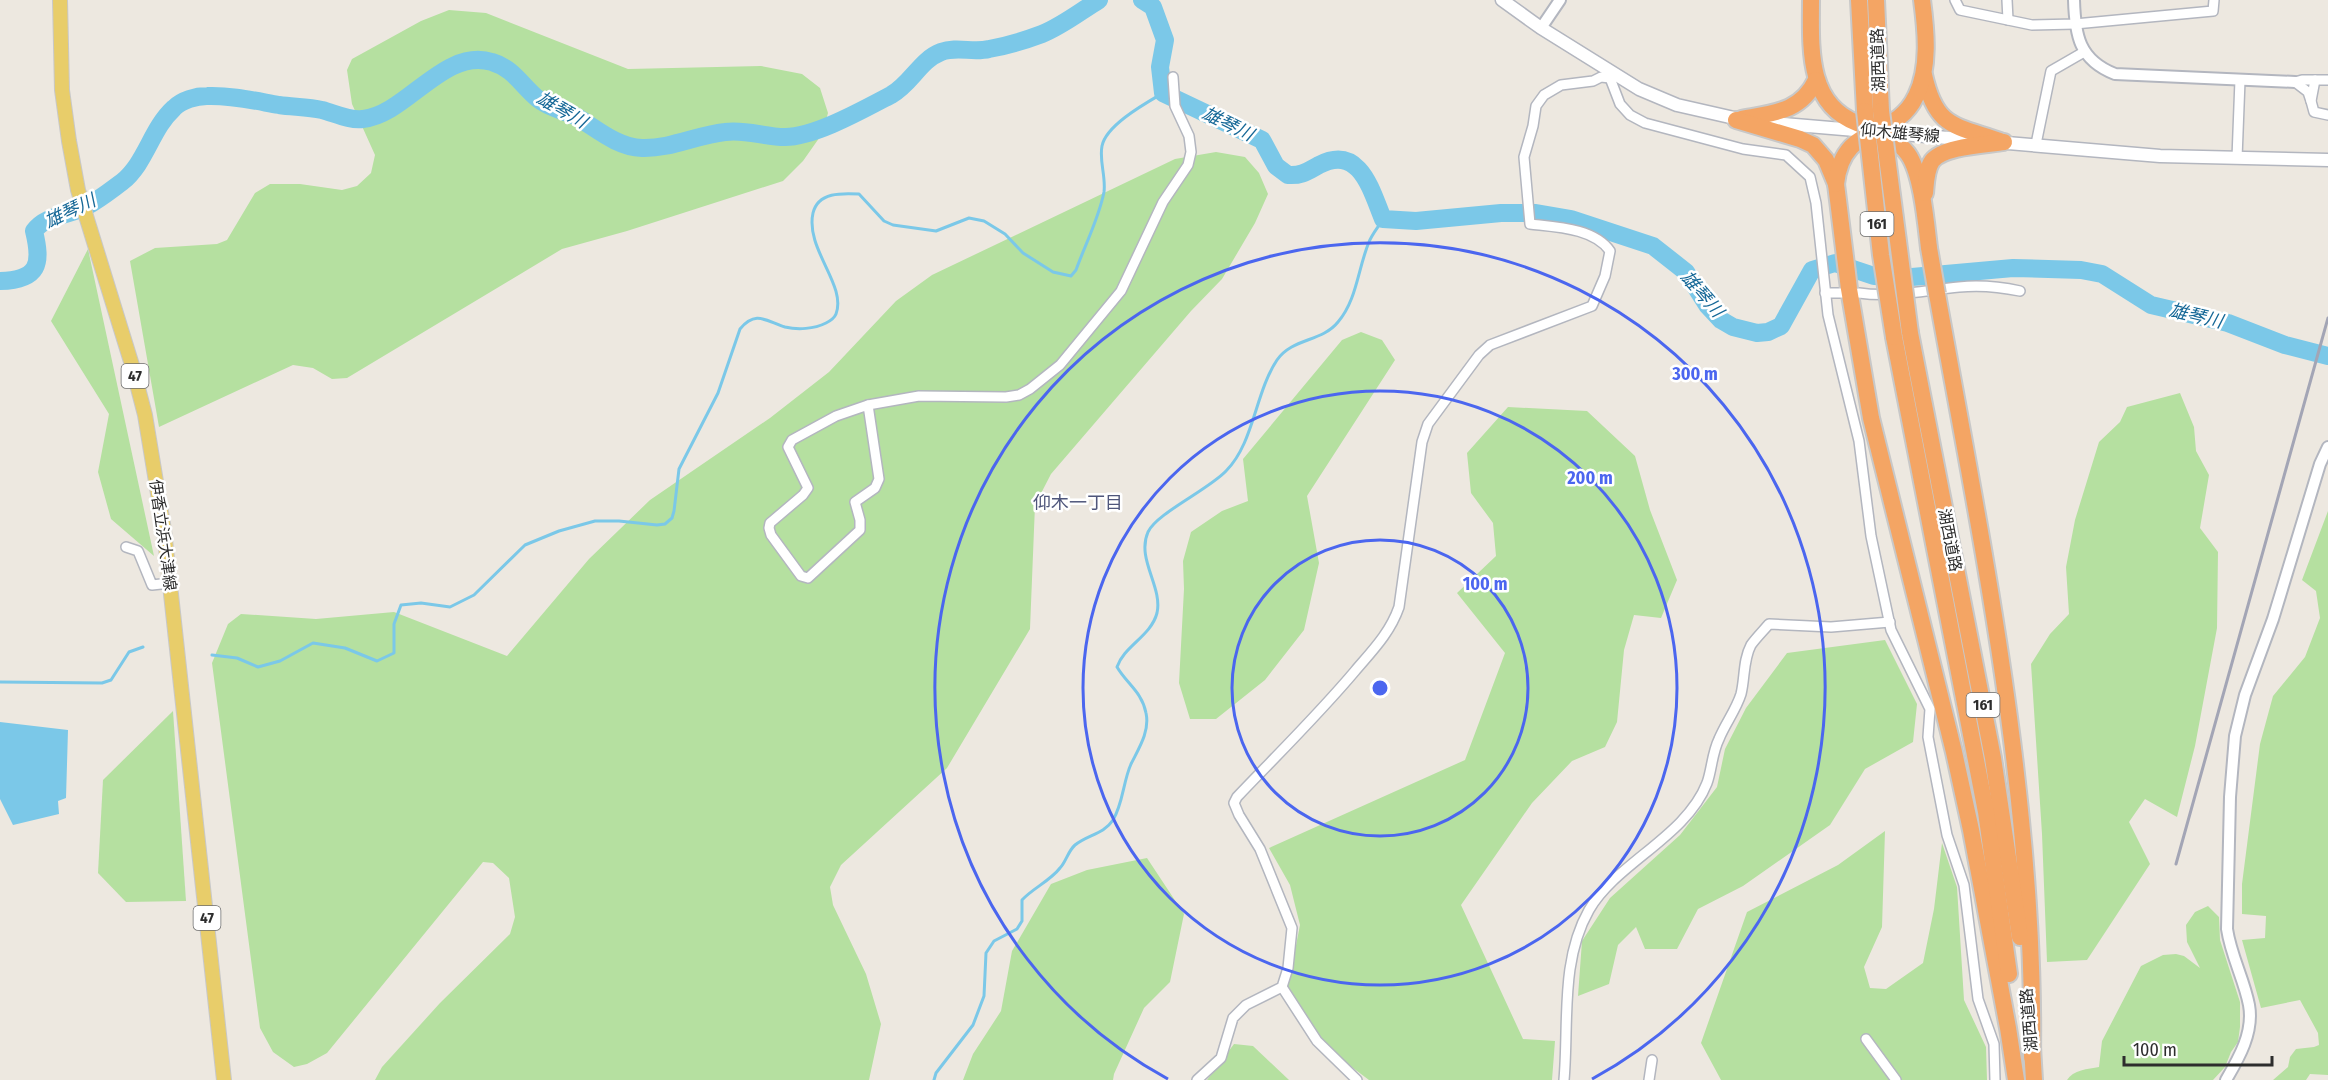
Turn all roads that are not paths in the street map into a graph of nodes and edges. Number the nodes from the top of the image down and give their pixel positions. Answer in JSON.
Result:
{"nodes":[{"id":1,"x":60,"y":0,"type":"edge"},
{"id":2,"x":1502,"y":0,"type":"edge"},
{"id":3,"x":1560,"y":0,"type":"edge"},
{"id":4,"x":1811,"y":0,"type":"edge"},
{"id":5,"x":1859,"y":0,"type":"edge"},
{"id":6,"x":1876,"y":0,"type":"edge"},
{"id":7,"x":1922,"y":0,"type":"edge"},
{"id":8,"x":1954,"y":0,"type":"edge"},
{"id":9,"x":2007,"y":0,"type":"edge"},
{"id":10,"x":2074,"y":0,"type":"edge"},
{"id":11,"x":2214,"y":0,"type":"edge"},
{"id":12,"x":2008,"y":20,"type":"junction"},
{"id":13,"x":2075,"y":24,"type":"junction"},
{"id":14,"x":1541,"y":28,"type":"junction"},
{"id":15,"x":2084,"y":52,"type":"junction"},
{"id":16,"x":1924,"y":71,"type":"junction"},
{"id":17,"x":1611,"y":76,"type":"junction"},
{"id":18,"x":1173,"y":77,"type":"dead end"},
{"id":19,"x":1815,"y":80,"type":"junction"},
{"id":20,"x":2240,"y":80,"type":"junction"},
{"id":21,"x":2315,"y":80,"type":"junction"},
{"id":22,"x":2328,"y":80,"type":"edge"},
{"id":23,"x":2295,"y":82,"type":"junction"},
{"id":24,"x":2311,"y":101,"type":"junction"},
{"id":25,"x":1873,"y":111,"type":"junction"},
{"id":26,"x":2328,"y":116,"type":"edge"},
{"id":27,"x":1736,"y":120,"type":"junction"},
{"id":28,"x":1876,"y":131,"type":"junction"},
{"id":29,"x":2004,"y":142,"type":"junction"},
{"id":30,"x":2036,"y":144,"type":"junction"},
{"id":31,"x":2237,"y":158,"type":"junction"},
{"id":32,"x":2328,"y":160,"type":"edge"},
{"id":33,"x":1836,"y":184,"type":"junction"},
{"id":34,"x":1924,"y":206,"type":"junction"},
{"id":35,"x":1824,"y":288,"type":"junction"},
{"id":36,"x":2020,"y":291,"type":"dead end"},
{"id":37,"x":1850,"y":292,"type":"junction"},
{"id":38,"x":1902,"y":335,"type":"junction"},
{"id":39,"x":868,"y":405,"type":"junction"},
{"id":40,"x":2328,"y":447,"type":"edge"},
{"id":41,"x":126,"y":547,"type":"dead end"},
{"id":42,"x":170,"y":583,"type":"junction"},
{"id":43,"x":1890,"y":622,"type":"junction"},
{"id":44,"x":1282,"y":987,"type":"junction"},
{"id":45,"x":1866,"y":1039,"type":"dead end"},
{"id":46,"x":2032,"y":1057,"type":"junction"},
{"id":47,"x":1652,"y":1060,"type":"dead end"},
{"id":48,"x":224,"y":1080,"type":"edge"},
{"id":49,"x":1197,"y":1080,"type":"edge"},
{"id":50,"x":1357,"y":1080,"type":"edge"},
{"id":51,"x":1564,"y":1080,"type":"edge"},
{"id":52,"x":1649,"y":1080,"type":"edge"},
{"id":53,"x":1896,"y":1080,"type":"edge"},
{"id":54,"x":1995,"y":1080,"type":"edge"},
{"id":55,"x":2016,"y":1080,"type":"edge"},
{"id":56,"x":2034,"y":1080,"type":"edge"},
{"id":57,"x":2226,"y":1080,"type":"edge"}],
"edges":[{"from":1,"to":42,"type":"main road","name":"伊香立浜大津線","number":"47"},
{"from":2,"to":14,"type":"main road","name":"仰木雄琴線"},
{"from":3,"to":14,"type":"street"},
{"from":4,"to":19,"type":"highway"},
{"from":5,"to":25,"type":"highway","name":"湖西道路","number":"161"},
{"from":6,"to":25,"type":"highway","name":"湖西道路","number":"161"},
{"from":7,"to":16,"type":"highway"},
{"from":8,"to":12,"type":"street"},
{"from":9,"to":12,"type":"street"},
{"from":10,"to":13,"type":"street"},
{"from":11,"to":13,"type":"street"},
{"from":12,"to":13,"type":"street"},
{"from":13,"to":15,"type":"street"},
{"from":14,"to":17,"type":"main road","name":"仰木雄琴線"},
{"from":15,"to":20,"type":"street"},
{"from":15,"to":30,"type":"street"},
{"from":16,"to":28,"type":"highway"},
{"from":16,"to":29,"type":"highway"},
{"from":17,"to":27,"type":"main road","name":"仰木雄琴線"},
{"from":17,"to":35,"type":"street"},
{"from":17,"to":44,"type":"street"},
{"from":18,"to":39,"type":"street"},
{"from":19,"to":27,"type":"highway"},
{"from":19,"to":28,"type":"highway"},
{"from":20,"to":23,"type":"street"},
{"from":20,"to":31,"type":"street"},
{"from":21,"to":22,"type":"street"},
{"from":21,"to":23,"type":"street"},
{"from":21,"to":24,"type":"street"},
{"from":23,"to":24,"type":"street"},
{"from":24,"to":26,"type":"street"},
{"from":25,"to":38,"type":"highway","name":"湖西道路","number":"161","bridge":true},
{"from":27,"to":28,"type":"main road","name":"仰木雄琴線"},
{"from":27,"to":33,"type":"highway"},
{"from":28,"to":29,"type":"main road","name":"仰木雄琴線"},
{"from":28,"to":33,"type":"highway"},
{"from":28,"to":34,"type":"highway"},
{"from":29,"to":30,"type":"main road","name":"仰木雄琴線"},
{"from":29,"to":34,"type":"highway"},
{"from":30,"to":31,"type":"main road","name":"仰木雄琴線"},
{"from":31,"to":32,"type":"main road","name":"仰木雄琴線"},
{"from":33,"to":37,"type":"highway"},
{"from":34,"to":46,"type":"highway","bridge":true},
{"from":35,"to":37,"type":"street"},
{"from":35,"to":43,"type":"street"},
{"from":36,"to":37,"type":"street"},
{"from":37,"to":55,"type":"highway"},
{"from":38,"to":46,"type":"highway","name":"湖西道路","number":"161"},
{"from":38,"to":55,"type":"highway","name":"湖西道路","number":"161"},
{"from":39,"to":39,"type":"street"},
{"from":40,"to":57,"type":"street"},
{"from":41,"to":42,"type":"street"},
{"from":42,"to":48,"type":"main road","name":"伊香立浜大津線","number":"47"},
{"from":43,"to":51,"type":"street"},
{"from":43,"to":54,"type":"street"},
{"from":44,"to":49,"type":"street"},
{"from":44,"to":50,"type":"street"},
{"from":45,"to":53,"type":"street"},
{"from":46,"to":56,"type":"highway","name":"湖西道路","number":"161"},
{"from":47,"to":52,"type":"street"}]}
